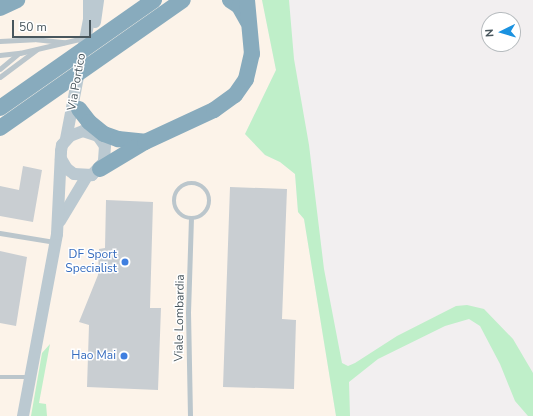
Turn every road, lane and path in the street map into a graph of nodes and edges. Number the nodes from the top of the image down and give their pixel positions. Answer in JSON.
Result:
{"nodes":[{"id":1,"x":89,"y":0,"type":"edge"},
{"id":2,"x":98,"y":0,"type":"edge"},
{"id":3,"x":154,"y":0,"type":"edge"},
{"id":4,"x":183,"y":0,"type":"edge"},
{"id":5,"x":230,"y":0,"type":"edge"},
{"id":6,"x":248,"y":0,"type":"edge"},
{"id":7,"x":251,"y":29,"type":"junction"},
{"id":8,"x":84,"y":38,"type":"junction"},
{"id":9,"x":0,"y":41,"type":"edge"},
{"id":10,"x":70,"y":42,"type":"junction"},
{"id":11,"x":39,"y":48,"type":"junction"},
{"id":12,"x":20,"y":53,"type":"junction"},
{"id":13,"x":0,"y":55,"type":"edge"},
{"id":14,"x":8,"y":63,"type":"junction"},
{"id":15,"x":0,"y":65,"type":"edge"},
{"id":16,"x":0,"y":68,"type":"edge"},
{"id":17,"x":0,"y":77,"type":"edge"},
{"id":18,"x":0,"y":108,"type":"edge"},
{"id":19,"x":79,"y":109,"type":"junction"},
{"id":20,"x":0,"y":128,"type":"edge"},
{"id":21,"x":87,"y":131,"type":"junction"},
{"id":22,"x":66,"y":139,"type":"junction"},
{"id":23,"x":102,"y":141,"type":"junction"},
{"id":24,"x":145,"y":142,"type":"junction"},
{"id":25,"x":61,"y":159,"type":"junction"},
{"id":26,"x":94,"y":173,"type":"junction"},
{"id":27,"x":191,"y":220,"type":"junction"},
{"id":28,"x":58,"y":224,"type":"junction"},
{"id":29,"x":0,"y":233,"type":"edge"},
{"id":30,"x":55,"y":242,"type":"junction"},
{"id":31,"x":0,"y":377,"type":"edge"},
{"id":32,"x":30,"y":377,"type":"junction"},
{"id":33,"x":23,"y":416,"type":"edge"},
{"id":34,"x":190,"y":416,"type":"edge"}],
"edges":[{"from":1,"to":8,"type":"main road","name":"Via Portico"},
{"from":2,"to":19,"type":"main road","name":"Via Portico"},
{"from":3,"to":18,"type":"highway"},
{"from":4,"to":20,"type":"highway"},
{"from":5,"to":7,"type":"highway"},
{"from":6,"to":7,"type":"highway"},
{"from":7,"to":24,"type":"highway"},
{"from":8,"to":10,"type":"lane"},
{"from":8,"to":22,"type":"main road","name":"Via Portico"},
{"from":9,"to":10,"type":"lane"},
{"from":10,"to":11,"type":"lane"},
{"from":11,"to":12,"type":"lane"},
{"from":11,"to":17,"type":"lane"},
{"from":12,"to":13,"type":"lane"},
{"from":12,"to":14,"type":"lane"},
{"from":14,"to":15,"type":"lane"},
{"from":14,"to":16,"type":"lane"},
{"from":19,"to":21,"type":"main road","name":"Via Portico"},
{"from":19,"to":24,"type":"highway"},
{"from":21,"to":22,"type":"main road"},
{"from":21,"to":23,"type":"main road"},
{"from":22,"to":25,"type":"main road","name":"Via Portico"},
{"from":23,"to":24,"type":"highway"},
{"from":23,"to":26,"type":"main road","name":"Via Portico"},
{"from":24,"to":26,"type":"highway"},
{"from":25,"to":26,"type":"main road"},
{"from":25,"to":28,"type":"main road","name":"Via Portico"},
{"from":26,"to":28,"type":"main road","name":"Via Portico"},
{"from":27,"to":27,"type":"lane"},
{"from":27,"to":34,"type":"lane","name":"Viale Lombardia"},
{"from":28,"to":30,"type":"main road","name":"Via Portico"},
{"from":29,"to":30,"type":"lane"},
{"from":30,"to":32,"type":"main road","name":"Via Portico"},
{"from":31,"to":32,"type":"lane"},
{"from":32,"to":33,"type":"main road","name":"Via Portico"}]}
